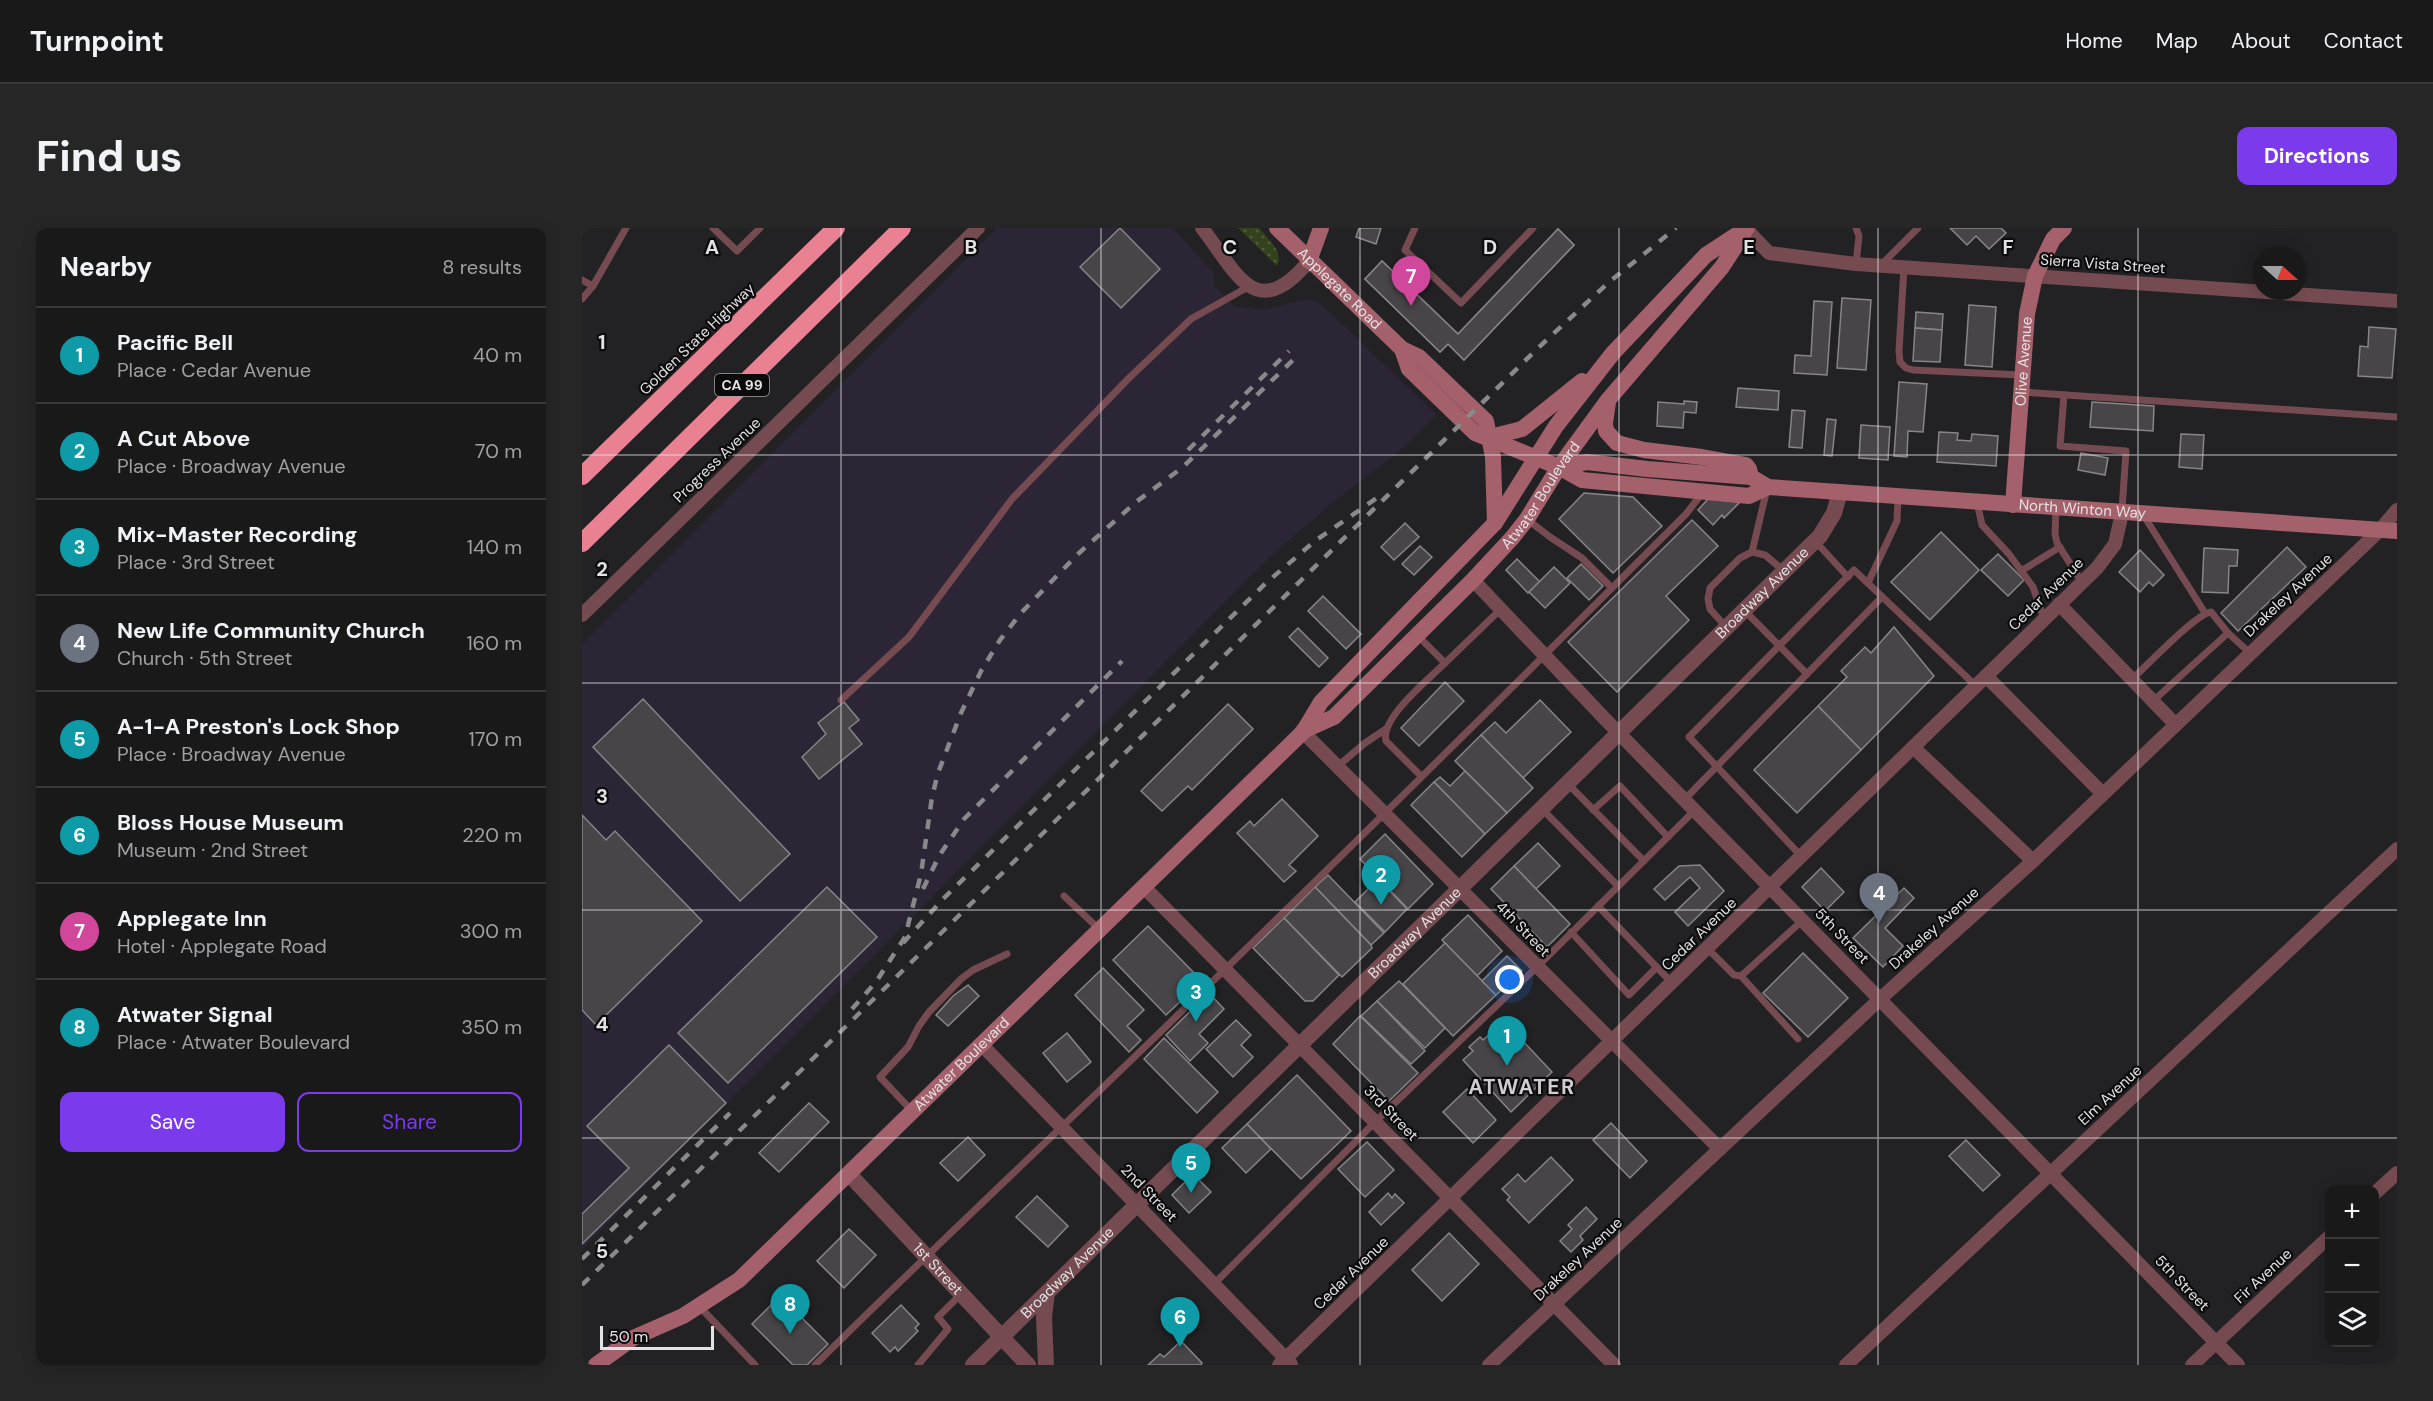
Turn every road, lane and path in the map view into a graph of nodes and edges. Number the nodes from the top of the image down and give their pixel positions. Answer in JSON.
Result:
{"nodes":[{"id":1,"x":626,"y":228,"type":"edge"},
{"id":2,"x":713,"y":228,"type":"edge"},
{"id":3,"x":760,"y":228,"type":"edge"},
{"id":4,"x":836,"y":228,"type":"edge"},
{"id":5,"x":902,"y":228,"type":"edge"},
{"id":6,"x":978,"y":228,"type":"edge"},
{"id":7,"x":1202,"y":228,"type":"edge"},
{"id":8,"x":1277,"y":228,"type":"edge"},
{"id":9,"x":1321,"y":228,"type":"edge"},
{"id":10,"x":1415,"y":228,"type":"edge"},
{"id":11,"x":1533,"y":228,"type":"edge"},
{"id":12,"x":1856,"y":228,"type":"edge"},
{"id":13,"x":1918,"y":228,"type":"edge"},
{"id":14,"x":2064,"y":228,"type":"edge"},
{"id":15,"x":1747,"y":229,"type":"edge"},
{"id":16,"x":1309,"y":261,"type":"junction"},
{"id":17,"x":1856,"y":264,"type":"junction"},
{"id":18,"x":1881,"y":265,"type":"junction"},
{"id":19,"x":1904,"y":267,"type":"junction"},
{"id":20,"x":2034,"y":276,"type":"junction"},
{"id":21,"x":582,"y":280,"type":"edge"},
{"id":22,"x":593,"y":286,"type":"junction"},
{"id":23,"x":1248,"y":287,"type":"junction"},
{"id":24,"x":582,"y":299,"type":"edge"},
{"id":25,"x":2397,"y":301,"type":"edge"},
{"id":26,"x":1604,"y":364,"type":"junction"},
{"id":27,"x":2023,"y":384,"type":"junction"},
{"id":28,"x":2064,"y":394,"type":"junction"},
{"id":29,"x":1608,"y":400,"type":"junction"},
{"id":30,"x":2397,"y":417,"type":"edge"},
{"id":31,"x":1490,"y":437,"type":"junction"},
{"id":32,"x":1534,"y":459,"type":"junction"},
{"id":33,"x":1559,"y":467,"type":"junction"},
{"id":34,"x":582,"y":476,"type":"edge"},
{"id":35,"x":1750,"y":477,"type":"junction"},
{"id":36,"x":1768,"y":487,"type":"junction"},
{"id":37,"x":1703,"y":492,"type":"junction"},
{"id":38,"x":1840,"y":492,"type":"junction"},
{"id":39,"x":1898,"y":496,"type":"junction"},
{"id":40,"x":1977,"y":502,"type":"junction"},
{"id":41,"x":2013,"y":505,"type":"junction"},
{"id":42,"x":2056,"y":508,"type":"junction"},
{"id":43,"x":2397,"y":510,"type":"edge"},
{"id":44,"x":2121,"y":513,"type":"junction"},
{"id":45,"x":2143,"y":514,"type":"junction"},
{"id":46,"x":1527,"y":519,"type":"junction"},
{"id":47,"x":1495,"y":523,"type":"junction"},
{"id":48,"x":2389,"y":530,"type":"edge"},
{"id":49,"x":1815,"y":541,"type":"junction"},
{"id":50,"x":582,"y":543,"type":"edge"},
{"id":51,"x":2060,"y":547,"type":"junction"},
{"id":52,"x":1752,"y":552,"type":"junction"},
{"id":53,"x":1784,"y":571,"type":"junction"},
{"id":54,"x":2021,"y":571,"type":"junction"},
{"id":55,"x":1848,"y":577,"type":"junction"},
{"id":56,"x":1473,"y":580,"type":"junction"},
{"id":57,"x":2082,"y":582,"type":"junction"},
{"id":58,"x":1868,"y":583,"type":"junction"},
{"id":59,"x":1612,"y":588,"type":"junction"},
{"id":60,"x":1882,"y":597,"type":"junction"},
{"id":61,"x":2059,"y":604,"type":"junction"},
{"id":62,"x":1501,"y":609,"type":"junction"},
{"id":63,"x":1744,"y":610,"type":"junction"},
{"id":64,"x":2205,"y":613,"type":"junction"},
{"id":65,"x":582,"y":615,"type":"edge"},
{"id":66,"x":2044,"y":619,"type":"junction"},
{"id":67,"x":1726,"y":627,"type":"junction"},
{"id":68,"x":2228,"y":633,"type":"junction"},
{"id":69,"x":1417,"y":634,"type":"junction"},
{"id":70,"x":1779,"y":646,"type":"junction"},
{"id":71,"x":2250,"y":653,"type":"junction"},
{"id":72,"x":1545,"y":655,"type":"junction"},
{"id":73,"x":1445,"y":663,"type":"junction"},
{"id":74,"x":1807,"y":674,"type":"junction"},
{"id":75,"x":2132,"y":679,"type":"junction"},
{"id":76,"x":1981,"y":681,"type":"junction"},
{"id":77,"x":841,"y":700,"type":"dead end"},
{"id":78,"x":2153,"y":701,"type":"junction"},
{"id":79,"x":2175,"y":723,"type":"junction"},
{"id":80,"x":1386,"y":729,"type":"junction"},
{"id":81,"x":1303,"y":732,"type":"junction"},
{"id":82,"x":1618,"y":733,"type":"junction"},
{"id":83,"x":1913,"y":747,"type":"junction"},
{"id":84,"x":1338,"y":766,"type":"junction"},
{"id":85,"x":1717,"y":767,"type":"junction"},
{"id":86,"x":1421,"y":776,"type":"junction"},
{"id":87,"x":1567,"y":783,"type":"junction"},
{"id":88,"x":2102,"y":793,"type":"junction"},
{"id":89,"x":1684,"y":800,"type":"junction"},
{"id":90,"x":1541,"y":808,"type":"junction"},
{"id":91,"x":1593,"y":810,"type":"junction"},
{"id":92,"x":1695,"y":810,"type":"junction"},
{"id":93,"x":1385,"y":813,"type":"junction"},
{"id":94,"x":1668,"y":837,"type":"junction"},
{"id":95,"x":2397,"y":849,"type":"edge"},
{"id":96,"x":1802,"y":857,"type":"junction"},
{"id":97,"x":1644,"y":861,"type":"junction"},
{"id":98,"x":2032,"y":861,"type":"junction"},
{"id":99,"x":1143,"y":886,"type":"junction"},
{"id":100,"x":1618,"y":886,"type":"junction"},
{"id":101,"x":1771,"y":887,"type":"junction"},
{"id":102,"x":1460,"y":888,"type":"junction"},
{"id":103,"x":1064,"y":896,"type":"dead end"},
{"id":104,"x":1598,"y":906,"type":"junction"},
{"id":105,"x":1803,"y":920,"type":"junction"},
{"id":106,"x":1099,"y":929,"type":"junction"},
{"id":107,"x":1571,"y":932,"type":"junction"},
{"id":108,"x":1708,"y":949,"type":"junction"},
{"id":109,"x":1007,"y":954,"type":"dead end"},
{"id":110,"x":1537,"y":966,"type":"junction"},
{"id":111,"x":1657,"y":967,"type":"junction"},
{"id":112,"x":1226,"y":969,"type":"junction"},
{"id":113,"x":1741,"y":976,"type":"junction"},
{"id":114,"x":1672,"y":983,"type":"junction"},
{"id":115,"x":1880,"y":999,"type":"junction"},
{"id":116,"x":1798,"y":1039,"type":"dead end"},
{"id":117,"x":1611,"y":1042,"type":"junction"},
{"id":118,"x":981,"y":1044,"type":"junction"},
{"id":119,"x":1300,"y":1044,"type":"junction"},
{"id":120,"x":913,"y":1112,"type":"junction"},
{"id":121,"x":1376,"y":1121,"type":"junction"},
{"id":122,"x":1062,"y":1128,"type":"junction"},
{"id":123,"x":1720,"y":1149,"type":"junction"},
{"id":124,"x":2051,"y":1173,"type":"junction"},
{"id":125,"x":2397,"y":1173,"type":"edge"},
{"id":126,"x":849,"y":1174,"type":"junction"},
{"id":127,"x":2379,"y":1189,"type":"edge"},
{"id":128,"x":1452,"y":1198,"type":"junction"},
{"id":129,"x":1136,"y":1204,"type":"junction"},
{"id":130,"x":2327,"y":1239,"type":"edge"},
{"id":131,"x":925,"y":1256,"type":"junction"},
{"id":132,"x":1214,"y":1284,"type":"junction"},
{"id":133,"x":1047,"y":1293,"type":"junction"},
{"id":134,"x":961,"y":1294,"type":"junction"},
{"id":135,"x":1554,"y":1304,"type":"junction"},
{"id":136,"x":699,"y":1306,"type":"junction"},
{"id":137,"x":1002,"y":1337,"type":"junction"},
{"id":138,"x":2216,"y":1342,"type":"junction"},
{"id":139,"x":1286,"y":1363,"type":"edge"},
{"id":140,"x":596,"y":1365,"type":"edge"},
{"id":141,"x":755,"y":1365,"type":"edge"},
{"id":142,"x":815,"y":1365,"type":"edge"},
{"id":143,"x":918,"y":1365,"type":"edge"},
{"id":144,"x":973,"y":1365,"type":"edge"},
{"id":145,"x":1028,"y":1365,"type":"edge"},
{"id":146,"x":1046,"y":1365,"type":"edge"},
{"id":147,"x":1489,"y":1365,"type":"edge"},
{"id":148,"x":1614,"y":1365,"type":"edge"},
{"id":149,"x":1846,"y":1365,"type":"edge"},
{"id":150,"x":2192,"y":1365,"type":"edge"},
{"id":151,"x":2238,"y":1365,"type":"edge"}],
"edges":[{"from":1,"to":22,"type":"lane"},
{"from":2,"to":3,"type":"lane"},
{"from":4,"to":34,"type":"highway","name":"Golden State Highway","number":"CA 99"},
{"from":5,"to":50,"type":"highway","number":"CA 99"},
{"from":6,"to":65,"type":"street","name":"Progress Avenue"},
{"from":7,"to":23,"type":"street"},
{"from":8,"to":16,"type":"main road","name":"Applegate Road"},
{"from":9,"to":16,"type":"main road"},
{"from":10,"to":11,"type":"lane"},
{"from":12,"to":17,"type":"lane"},
{"from":13,"to":18,"type":"lane"},
{"from":14,"to":20,"type":"main road","name":"Olive Avenue"},
{"from":15,"to":17,"type":"street","name":"Sierra Vista Street"},
{"from":15,"to":26,"type":"main road","name":"Atwater Boulevard"},
{"from":15,"to":29,"type":"main road","name":"Atwater Boulevard"},
{"from":16,"to":23,"type":"street"},
{"from":16,"to":31,"type":"main road","name":"Applegate Road"},
{"from":17,"to":18,"type":"street","name":"Sierra Vista Street"},
{"from":18,"to":19,"type":"street","name":"Sierra Vista Street"},
{"from":19,"to":20,"type":"street","name":"Sierra Vista Street"},
{"from":19,"to":27,"type":"lane"},
{"from":20,"to":25,"type":"street","name":"Sierra Vista Street"},
{"from":20,"to":27,"type":"main road","name":"Olive Avenue"},
{"from":21,"to":22,"type":"lane"},
{"from":22,"to":24,"type":"lane"},
{"from":23,"to":77,"type":"lane"},
{"from":26,"to":31,"type":"main road"},
{"from":26,"to":32,"type":"main road","name":"Atwater Boulevard"},
{"from":27,"to":28,"type":"lane"},
{"from":27,"to":41,"type":"main road","name":"Olive Avenue"},
{"from":28,"to":30,"type":"lane"},
{"from":28,"to":44,"type":"lane"},
{"from":29,"to":33,"type":"main road","name":"Atwater Boulevard"},
{"from":29,"to":35,"type":"main road"},
{"from":31,"to":32,"type":"main road","name":"Applegate Road"},
{"from":31,"to":47,"type":"main road"},
{"from":32,"to":33,"type":"main road","name":"Applegate Road"},
{"from":32,"to":47,"type":"main road","name":"Atwater Boulevard"},
{"from":33,"to":35,"type":"main road","name":"North Winton Way"},
{"from":33,"to":37,"type":"main road","name":"North Winton Way"},
{"from":33,"to":46,"type":"main road","name":"Atwater Boulevard"},
{"from":35,"to":36,"type":"main road","name":"North Winton Way"},
{"from":36,"to":37,"type":"main road","name":"North Winton Way"},
{"from":36,"to":38,"type":"main road","name":"North Winton Way"},
{"from":36,"to":52,"type":"lane"},
{"from":37,"to":59,"type":"lane"},
{"from":38,"to":39,"type":"main road","name":"North Winton Way"},
{"from":38,"to":49,"type":"street","name":"Broadway Avenue"},
{"from":39,"to":40,"type":"main road","name":"North Winton Way"},
{"from":39,"to":58,"type":"lane"},
{"from":40,"to":41,"type":"main road","name":"North Winton Way"},
{"from":40,"to":54,"type":"lane"},
{"from":41,"to":42,"type":"main road","name":"North Winton Way"},
{"from":42,"to":44,"type":"main road","name":"North Winton Way"},
{"from":42,"to":51,"type":"lane"},
{"from":43,"to":48,"type":"street","name":"Drakeley Avenue"},
{"from":44,"to":45,"type":"main road","name":"North Winton Way"},
{"from":44,"to":57,"type":"street","name":"Cedar Avenue"},
{"from":45,"to":48,"type":"main road","name":"North Winton Way"},
{"from":45,"to":64,"type":"lane"},
{"from":46,"to":56,"type":"main road","name":"Atwater Boulevard"},
{"from":46,"to":59,"type":"lane"},
{"from":47,"to":81,"type":"main road","name":"Atwater Boulevard"},
{"from":48,"to":71,"type":"street","name":"Drakeley Avenue"},
{"from":49,"to":53,"type":"street","name":"Broadway Avenue"},
{"from":49,"to":55,"type":"lane"},
{"from":51,"to":54,"type":"lane"},
{"from":51,"to":57,"type":"lane"},
{"from":52,"to":53,"type":"lane"},
{"from":52,"to":67,"type":"lane"},
{"from":53,"to":63,"type":"street","name":"Broadway Avenue"},
{"from":54,"to":66,"type":"lane"},
{"from":55,"to":58,"type":"lane"},
{"from":55,"to":70,"type":"lane"},
{"from":56,"to":62,"type":"street","name":"5th Street"},
{"from":56,"to":69,"type":"main road","name":"Atwater Boulevard"},
{"from":57,"to":61,"type":"street","name":"Cedar Avenue"},
{"from":58,"to":60,"type":"lane"},
{"from":59,"to":72,"type":"lane"},
{"from":60,"to":74,"type":"lane"},
{"from":60,"to":76,"type":"lane"},
{"from":61,"to":66,"type":"street","name":"Cedar Avenue"},
{"from":61,"to":75,"type":"street"},
{"from":62,"to":72,"type":"street","name":"5th Street"},
{"from":62,"to":73,"type":"lane"},
{"from":63,"to":67,"type":"street","name":"Broadway Avenue"},
{"from":63,"to":70,"type":"lane"},
{"from":64,"to":68,"type":"lane"},
{"from":64,"to":75,"type":"lane"},
{"from":66,"to":76,"type":"street","name":"Cedar Avenue"},
{"from":67,"to":82,"type":"street","name":"Broadway Avenue"},
{"from":68,"to":71,"type":"lane"},
{"from":68,"to":78,"type":"lane"},
{"from":69,"to":73,"type":"lane"},
{"from":69,"to":81,"type":"main road","name":"Atwater Boulevard"},
{"from":70,"to":74,"type":"lane"},
{"from":70,"to":85,"type":"lane"},
{"from":71,"to":79,"type":"street","name":"Drakeley Avenue"},
{"from":72,"to":82,"type":"street","name":"5th Street"},
{"from":72,"to":86,"type":"lane"},
{"from":73,"to":80,"type":"lane"},
{"from":74,"to":85,"type":"lane"},
{"from":75,"to":78,"type":"street"},
{"from":76,"to":83,"type":"street","name":"Cedar Avenue"},
{"from":76,"to":88,"type":"street"},
{"from":78,"to":79,"type":"street"},
{"from":79,"to":88,"type":"street","name":"Drakeley Avenue"},
{"from":80,"to":84,"type":"lane"},
{"from":80,"to":86,"type":"lane"},
{"from":81,"to":84,"type":"street","name":"4th Street"},
{"from":81,"to":99,"type":"main road","name":"Atwater Boulevard"},
{"from":82,"to":87,"type":"street","name":"Broadway Avenue"},
{"from":82,"to":89,"type":"street","name":"5th Street"},
{"from":83,"to":96,"type":"street","name":"Cedar Avenue"},
{"from":83,"to":98,"type":"street"},
{"from":84,"to":93,"type":"street","name":"4th Street"},
{"from":85,"to":89,"type":"lane"},
{"from":85,"to":96,"type":"lane"},
{"from":86,"to":93,"type":"lane"},
{"from":87,"to":90,"type":"street","name":"Broadway Avenue"},
{"from":87,"to":91,"type":"lane"},
{"from":88,"to":98,"type":"street","name":"Drakeley Avenue"},
{"from":89,"to":92,"type":"street","name":"5th Street"},
{"from":90,"to":100,"type":"lane"},
{"from":90,"to":102,"type":"street","name":"Broadway Avenue"},
{"from":91,"to":94,"type":"lane"},
{"from":91,"to":97,"type":"lane"},
{"from":92,"to":94,"type":"lane"},
{"from":92,"to":101,"type":"street","name":"5th Street"},
{"from":93,"to":102,"type":"street","name":"4th Street"},
{"from":93,"to":112,"type":"lane"},
{"from":94,"to":97,"type":"lane"},
{"from":95,"to":124,"type":"street","name":"Elm Avenue"},
{"from":96,"to":101,"type":"street","name":"Cedar Avenue"},
{"from":97,"to":100,"type":"lane"},
{"from":98,"to":115,"type":"street","name":"Drakeley Avenue"},
{"from":99,"to":106,"type":"main road","name":"Atwater Boulevard"},
{"from":99,"to":112,"type":"street","name":"3rd Street"},
{"from":100,"to":104,"type":"lane"},
{"from":101,"to":105,"type":"street","name":"5th Street"},
{"from":101,"to":108,"type":"street","name":"Cedar Avenue"},
{"from":102,"to":110,"type":"street","name":"4th Street"},
{"from":102,"to":119,"type":"street","name":"Broadway Avenue"},
{"from":103,"to":106,"type":"lane"},
{"from":104,"to":107,"type":"lane"},
{"from":104,"to":111,"type":"lane"},
{"from":105,"to":113,"type":"lane"},
{"from":105,"to":115,"type":"street","name":"5th Street"},
{"from":106,"to":118,"type":"main road","name":"Atwater Boulevard"},
{"from":107,"to":110,"type":"lane"},
{"from":107,"to":111,"type":"lane"},
{"from":108,"to":113,"type":"lane"},
{"from":108,"to":114,"type":"street","name":"Cedar Avenue"},
{"from":109,"to":120,"type":"lane"},
{"from":110,"to":117,"type":"street","name":"4th Street"},
{"from":110,"to":121,"type":"lane"},
{"from":111,"to":114,"type":"lane"},
{"from":112,"to":119,"type":"street","name":"3rd Street"},
{"from":112,"to":122,"type":"lane"},
{"from":113,"to":116,"type":"lane"},
{"from":114,"to":117,"type":"street","name":"Cedar Avenue"},
{"from":115,"to":123,"type":"street","name":"Drakeley Avenue"},
{"from":115,"to":124,"type":"street","name":"5th Street"},
{"from":117,"to":123,"type":"street","name":"4th Street"},
{"from":117,"to":128,"type":"street","name":"Cedar Avenue"},
{"from":118,"to":120,"type":"main road","name":"Atwater Boulevard"},
{"from":118,"to":122,"type":"street","name":"2nd Street"},
{"from":119,"to":121,"type":"street","name":"3rd Street"},
{"from":119,"to":129,"type":"street","name":"Broadway Avenue"},
{"from":120,"to":126,"type":"main road","name":"Atwater Boulevard"},
{"from":121,"to":128,"type":"street","name":"3rd Street"},
{"from":121,"to":132,"type":"lane"},
{"from":122,"to":129,"type":"street","name":"2nd Street"},
{"from":122,"to":131,"type":"lane"},
{"from":123,"to":135,"type":"street","name":"Drakeley Avenue"},
{"from":124,"to":138,"type":"street","name":"5th Street"},
{"from":124,"to":149,"type":"street","name":"Elm Avenue"},
{"from":125,"to":127,"type":"street"},
{"from":126,"to":131,"type":"street","name":"1st Street"},
{"from":126,"to":136,"type":"main road","name":"Atwater Boulevard"},
{"from":128,"to":135,"type":"street","name":"3rd Street"},
{"from":128,"to":139,"type":"street","name":"Cedar Avenue"},
{"from":129,"to":132,"type":"street","name":"2nd Street"},
{"from":129,"to":133,"type":"street","name":"Broadway Avenue"},
{"from":130,"to":138,"type":"street","name":"Fir Avenue"},
{"from":131,"to":134,"type":"street","name":"1st Street"},
{"from":131,"to":142,"type":"lane"},
{"from":132,"to":139,"type":"street","name":"2nd Street"},
{"from":133,"to":137,"type":"street","name":"Broadway Avenue"},
{"from":133,"to":146,"type":"street"},
{"from":134,"to":137,"type":"street","name":"1st Street"},
{"from":134,"to":143,"type":"lane"},
{"from":135,"to":147,"type":"street","name":"Drakeley Avenue"},
{"from":135,"to":148,"type":"street","name":"3rd Street"},
{"from":136,"to":140,"type":"main road","name":"Atwater Boulevard"},
{"from":136,"to":141,"type":"lane"},
{"from":137,"to":144,"type":"street","name":"Broadway Avenue"},
{"from":137,"to":145,"type":"street","name":"1st Street"},
{"from":138,"to":150,"type":"street","name":"Fir Avenue"},
{"from":138,"to":151,"type":"street","name":"5th Street"}]}
